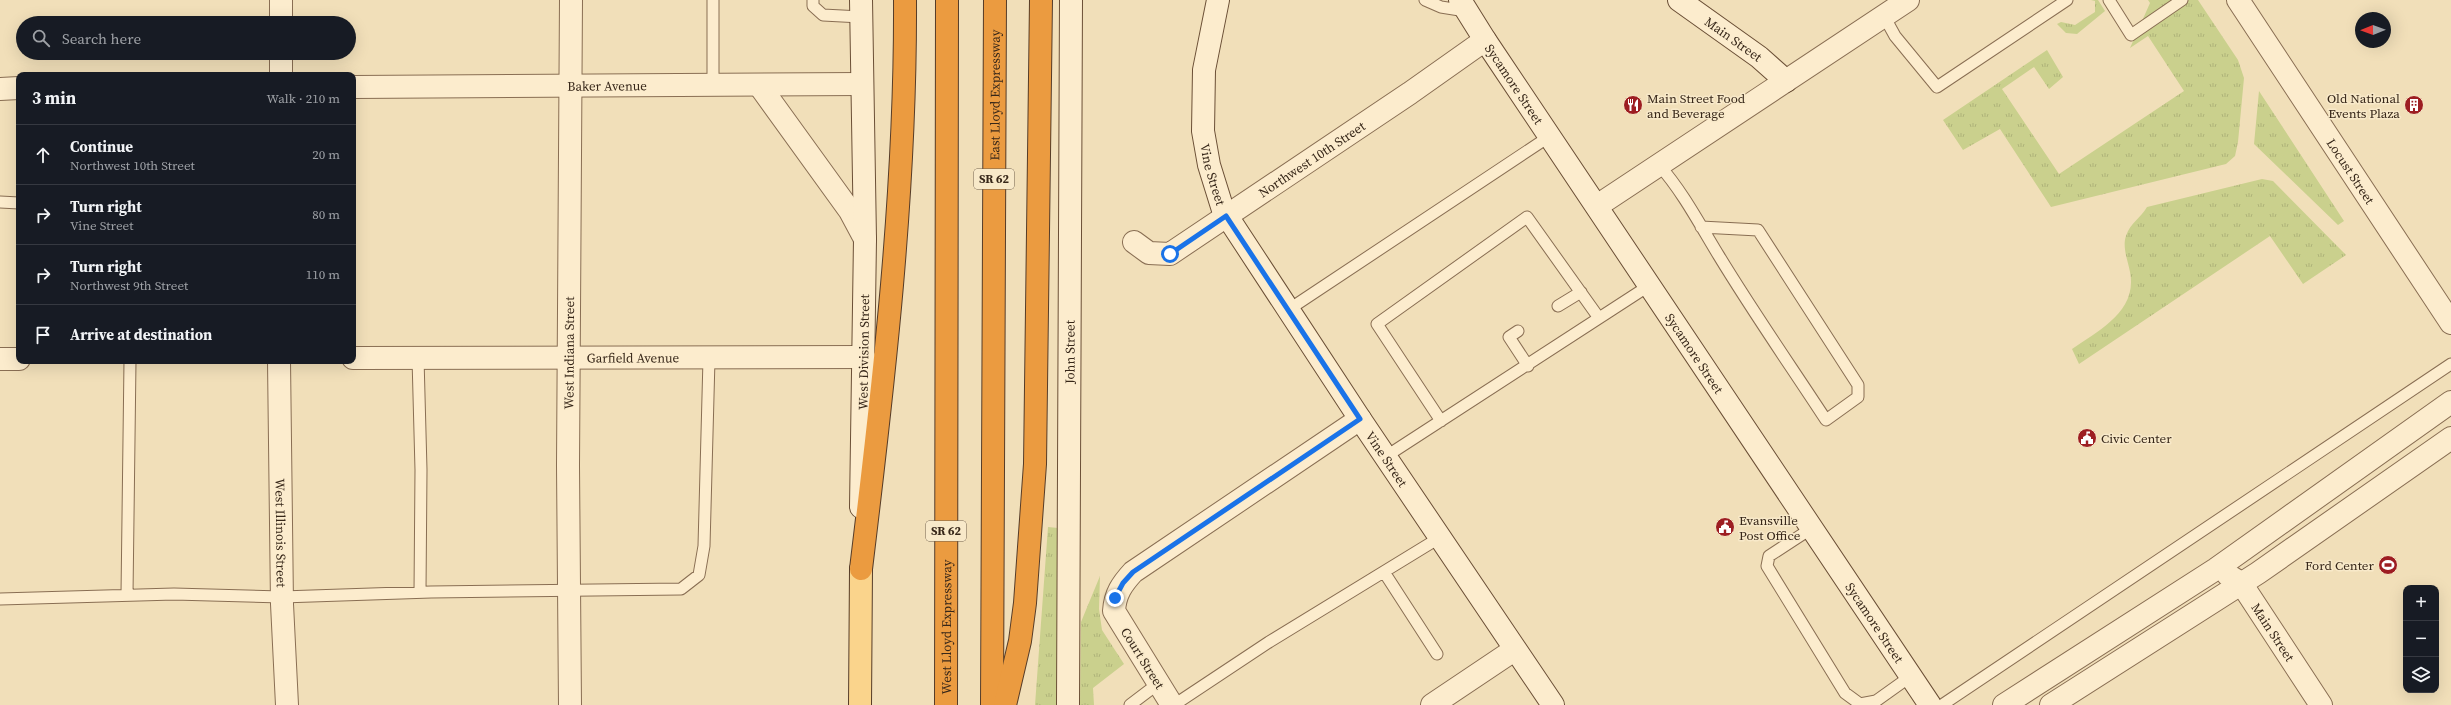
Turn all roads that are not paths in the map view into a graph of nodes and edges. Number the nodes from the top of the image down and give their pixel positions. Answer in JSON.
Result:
{"nodes":[{"id":1,"x":281,"y":0,"type":"edge"},
{"id":2,"x":571,"y":0,"type":"edge"},
{"id":3,"x":713,"y":0,"type":"edge"},
{"id":4,"x":813,"y":0,"type":"edge"},
{"id":5,"x":906,"y":0,"type":"edge"},
{"id":6,"x":947,"y":0,"type":"edge"},
{"id":7,"x":996,"y":0,"type":"edge"},
{"id":8,"x":1041,"y":0,"type":"edge"},
{"id":9,"x":1071,"y":0,"type":"edge"},
{"id":10,"x":1218,"y":0,"type":"edge"},
{"id":11,"x":1425,"y":0,"type":"edge"},
{"id":12,"x":1908,"y":0,"type":"edge"},
{"id":13,"x":2067,"y":0,"type":"edge"},
{"id":14,"x":2109,"y":0,"type":"edge"},
{"id":15,"x":2182,"y":0,"type":"edge"},
{"id":16,"x":2238,"y":0,"type":"edge"},
{"id":17,"x":1683,"y":1,"type":"edge"},
{"id":18,"x":1464,"y":5,"type":"edge"},
{"id":19,"x":861,"y":9,"type":"edge"},
{"id":20,"x":281,"y":16,"type":"edge"},
{"id":21,"x":1884,"y":16,"type":"junction"},
{"id":22,"x":1484,"y":40,"type":"junction"},
{"id":23,"x":281,"y":60,"type":"edge"},
{"id":24,"x":281,"y":72,"type":"edge"},
{"id":25,"x":1786,"y":81,"type":"junction"},
{"id":26,"x":862,"y":84,"type":"junction"},
{"id":27,"x":713,"y":85,"type":"junction"},
{"id":28,"x":759,"y":85,"type":"junction"},
{"id":29,"x":571,"y":86,"type":"junction"},
{"id":30,"x":356,"y":87,"type":"edge"},
{"id":31,"x":0,"y":88,"type":"edge"},
{"id":32,"x":16,"y":88,"type":"edge"},
{"id":33,"x":1550,"y":136,"type":"junction"},
{"id":34,"x":1659,"y":165,"type":"junction"},
{"id":35,"x":0,"y":202,"type":"edge"},
{"id":36,"x":16,"y":203,"type":"edge"},
{"id":37,"x":1597,"y":206,"type":"junction"},
{"id":38,"x":1226,"y":216,"type":"junction"},
{"id":39,"x":1701,"y":227,"type":"junction"},
{"id":40,"x":866,"y":239,"type":"junction"},
{"id":41,"x":1134,"y":242,"type":"dead end"},
{"id":42,"x":1650,"y":285,"type":"junction"},
{"id":43,"x":1581,"y":292,"type":"junction"},
{"id":44,"x":1558,"y":306,"type":"dead end"},
{"id":45,"x":1288,"y":310,"type":"junction"},
{"id":46,"x":1599,"y":318,"type":"junction"},
{"id":47,"x":2451,"y":323,"type":"edge"},
{"id":48,"x":1518,"y":331,"type":"dead end"},
{"id":49,"x":864,"y":357,"type":"junction"},
{"id":50,"x":356,"y":358,"type":"edge"},
{"id":51,"x":418,"y":358,"type":"junction"},
{"id":52,"x":569,"y":358,"type":"junction"},
{"id":53,"x":0,"y":359,"type":"edge"},
{"id":54,"x":16,"y":359,"type":"edge"},
{"id":55,"x":709,"y":359,"type":"junction"},
{"id":56,"x":130,"y":364,"type":"edge"},
{"id":57,"x":279,"y":364,"type":"edge"},
{"id":58,"x":2451,"y":364,"type":"edge"},
{"id":59,"x":1528,"y":366,"type":"junction"},
{"id":60,"x":2451,"y":402,"type":"edge"},
{"id":61,"x":1360,"y":419,"type":"junction"},
{"id":62,"x":1441,"y":421,"type":"junction"},
{"id":63,"x":2451,"y":438,"type":"edge"},
{"id":64,"x":1385,"y":457,"type":"junction"},
{"id":65,"x":1812,"y":528,"type":"junction"},
{"id":66,"x":1439,"y":538,"type":"junction"},
{"id":67,"x":861,"y":569,"type":"junction"},
{"id":68,"x":2216,"y":569,"type":"junction"},
{"id":69,"x":1384,"y":572,"type":"junction"},
{"id":70,"x":2241,"y":583,"type":"junction"},
{"id":71,"x":569,"y":590,"type":"junction"},
{"id":72,"x":420,"y":592,"type":"junction"},
{"id":73,"x":127,"y":595,"type":"junction"},
{"id":74,"x":282,"y":597,"type":"junction"},
{"id":75,"x":0,"y":599,"type":"edge"},
{"id":76,"x":1514,"y":650,"type":"junction"},
{"id":77,"x":1437,"y":654,"type":"dead end"},
{"id":78,"x":1911,"y":676,"type":"junction"},
{"id":79,"x":1159,"y":683,"type":"junction"},
{"id":80,"x":287,"y":705,"type":"edge"},
{"id":81,"x":570,"y":705,"type":"edge"},
{"id":82,"x":860,"y":705,"type":"edge"},
{"id":83,"x":946,"y":705,"type":"edge"},
{"id":84,"x":992,"y":705,"type":"edge"},
{"id":85,"x":1005,"y":705,"type":"edge"},
{"id":86,"x":1068,"y":705,"type":"edge"},
{"id":87,"x":1130,"y":705,"type":"edge"},
{"id":88,"x":1173,"y":705,"type":"edge"},
{"id":89,"x":1432,"y":705,"type":"edge"},
{"id":90,"x":1553,"y":705,"type":"edge"},
{"id":91,"x":1930,"y":705,"type":"edge"},
{"id":92,"x":1942,"y":705,"type":"edge"},
{"id":93,"x":2004,"y":705,"type":"edge"},
{"id":94,"x":2051,"y":705,"type":"edge"},
{"id":95,"x":2321,"y":705,"type":"edge"}],
"edges":[{"from":1,"to":20,"type":"street"},
{"from":2,"to":29,"type":"street","name":"West Indiana Street"},
{"from":3,"to":27,"type":"lane"},
{"from":4,"to":19,"type":"lane"},
{"from":5,"to":67,"type":"highway"},
{"from":6,"to":83,"type":"highway","name":"West Lloyd Expressway","number":"SR 62"},
{"from":7,"to":84,"type":"highway","name":"East Lloyd Expressway","number":"SR 62"},
{"from":8,"to":85,"type":"highway"},
{"from":9,"to":86,"type":"street","name":"John Street"},
{"from":10,"to":38,"type":"street","name":"Vine Street"},
{"from":11,"to":18,"type":"lane"},
{"from":12,"to":21,"type":"street"},
{"from":13,"to":21,"type":"lane"},
{"from":14,"to":15,"type":"lane"},
{"from":16,"to":47,"type":"street","name":"Locust Street"},
{"from":17,"to":25,"type":"street","name":"Main Street"},
{"from":18,"to":22,"type":"street","name":"Sycamore Street"},
{"from":19,"to":26,"type":"street","name":"West Division Street"},
{"from":21,"to":25,"type":"street"},
{"from":22,"to":33,"type":"street","name":"Sycamore Street"},
{"from":22,"to":38,"type":"street","name":"Northwest 10th Street"},
{"from":23,"to":24,"type":"street"},
{"from":25,"to":34,"type":"street"},
{"from":26,"to":28,"type":"street","name":"Baker Avenue"},
{"from":26,"to":40,"type":"street","name":"West Division Street"},
{"from":27,"to":28,"type":"street","name":"Baker Avenue"},
{"from":27,"to":29,"type":"street","name":"Baker Avenue"},
{"from":28,"to":40,"type":"street"},
{"from":29,"to":30,"type":"street","name":"Baker Avenue"},
{"from":29,"to":52,"type":"street","name":"West Indiana Street"},
{"from":31,"to":32,"type":"street"},
{"from":33,"to":37,"type":"street","name":"Sycamore Street"},
{"from":33,"to":45,"type":"lane"},
{"from":34,"to":37,"type":"street"},
{"from":34,"to":39,"type":"lane"},
{"from":35,"to":36,"type":"lane"},
{"from":37,"to":42,"type":"street","name":"Sycamore Street"},
{"from":38,"to":41,"type":"street","name":"Northwest 10th Street"},
{"from":38,"to":45,"type":"street","name":"Vine Street"},
{"from":39,"to":39,"type":"lane"},
{"from":40,"to":49,"type":"street","name":"West Division Street"},
{"from":42,"to":46,"type":"lane"},
{"from":42,"to":65,"type":"street","name":"Sycamore Street"},
{"from":43,"to":44,"type":"lane"},
{"from":43,"to":46,"type":"lane"},
{"from":43,"to":62,"type":"lane"},
{"from":45,"to":61,"type":"street","name":"Vine Street"},
{"from":46,"to":59,"type":"lane"},
{"from":48,"to":59,"type":"lane"},
{"from":49,"to":55,"type":"street","name":"Garfield Avenue"},
{"from":49,"to":67,"type":"street","name":"West Division Street"},
{"from":50,"to":51,"type":"street","name":"Garfield Avenue"},
{"from":51,"to":52,"type":"street","name":"Garfield Avenue"},
{"from":51,"to":72,"type":"lane"},
{"from":52,"to":55,"type":"street","name":"Garfield Avenue"},
{"from":52,"to":71,"type":"street","name":"West Indiana Street"},
{"from":53,"to":54,"type":"street"},
{"from":55,"to":71,"type":"lane"},
{"from":56,"to":73,"type":"lane"},
{"from":57,"to":74,"type":"street","name":"West Illinois Street"},
{"from":58,"to":92,"type":"lane"},
{"from":59,"to":62,"type":"lane"},
{"from":60,"to":68,"type":"street"},
{"from":61,"to":64,"type":"street","name":"Vine Street"},
{"from":61,"to":79,"type":"street","name":"Court Street"},
{"from":62,"to":64,"type":"lane"},
{"from":63,"to":70,"type":"street"},
{"from":64,"to":66,"type":"street","name":"Vine Street"},
{"from":65,"to":78,"type":"street","name":"Sycamore Street"},
{"from":65,"to":78,"type":"lane"},
{"from":66,"to":69,"type":"lane"},
{"from":66,"to":76,"type":"street","name":"Vine Street"},
{"from":67,"to":82,"type":"main road","name":"West Division Street"},
{"from":68,"to":70,"type":"street","name":"Main Street"},
{"from":68,"to":93,"type":"street"},
{"from":69,"to":77,"type":"lane"},
{"from":69,"to":88,"type":"lane"},
{"from":70,"to":94,"type":"street"},
{"from":70,"to":95,"type":"street","name":"Main Street"},
{"from":71,"to":72,"type":"lane"},
{"from":71,"to":81,"type":"street","name":"West Indiana Street"},
{"from":72,"to":74,"type":"lane"},
{"from":73,"to":74,"type":"lane"},
{"from":73,"to":75,"type":"lane"},
{"from":74,"to":80,"type":"street","name":"West Illinois Street"},
{"from":76,"to":89,"type":"street"},
{"from":76,"to":90,"type":"street","name":"Vine Street"},
{"from":78,"to":91,"type":"street","name":"Sycamore Street"},
{"from":79,"to":87,"type":"lane"},
{"from":79,"to":88,"type":"street","name":"Court Street"}]}
